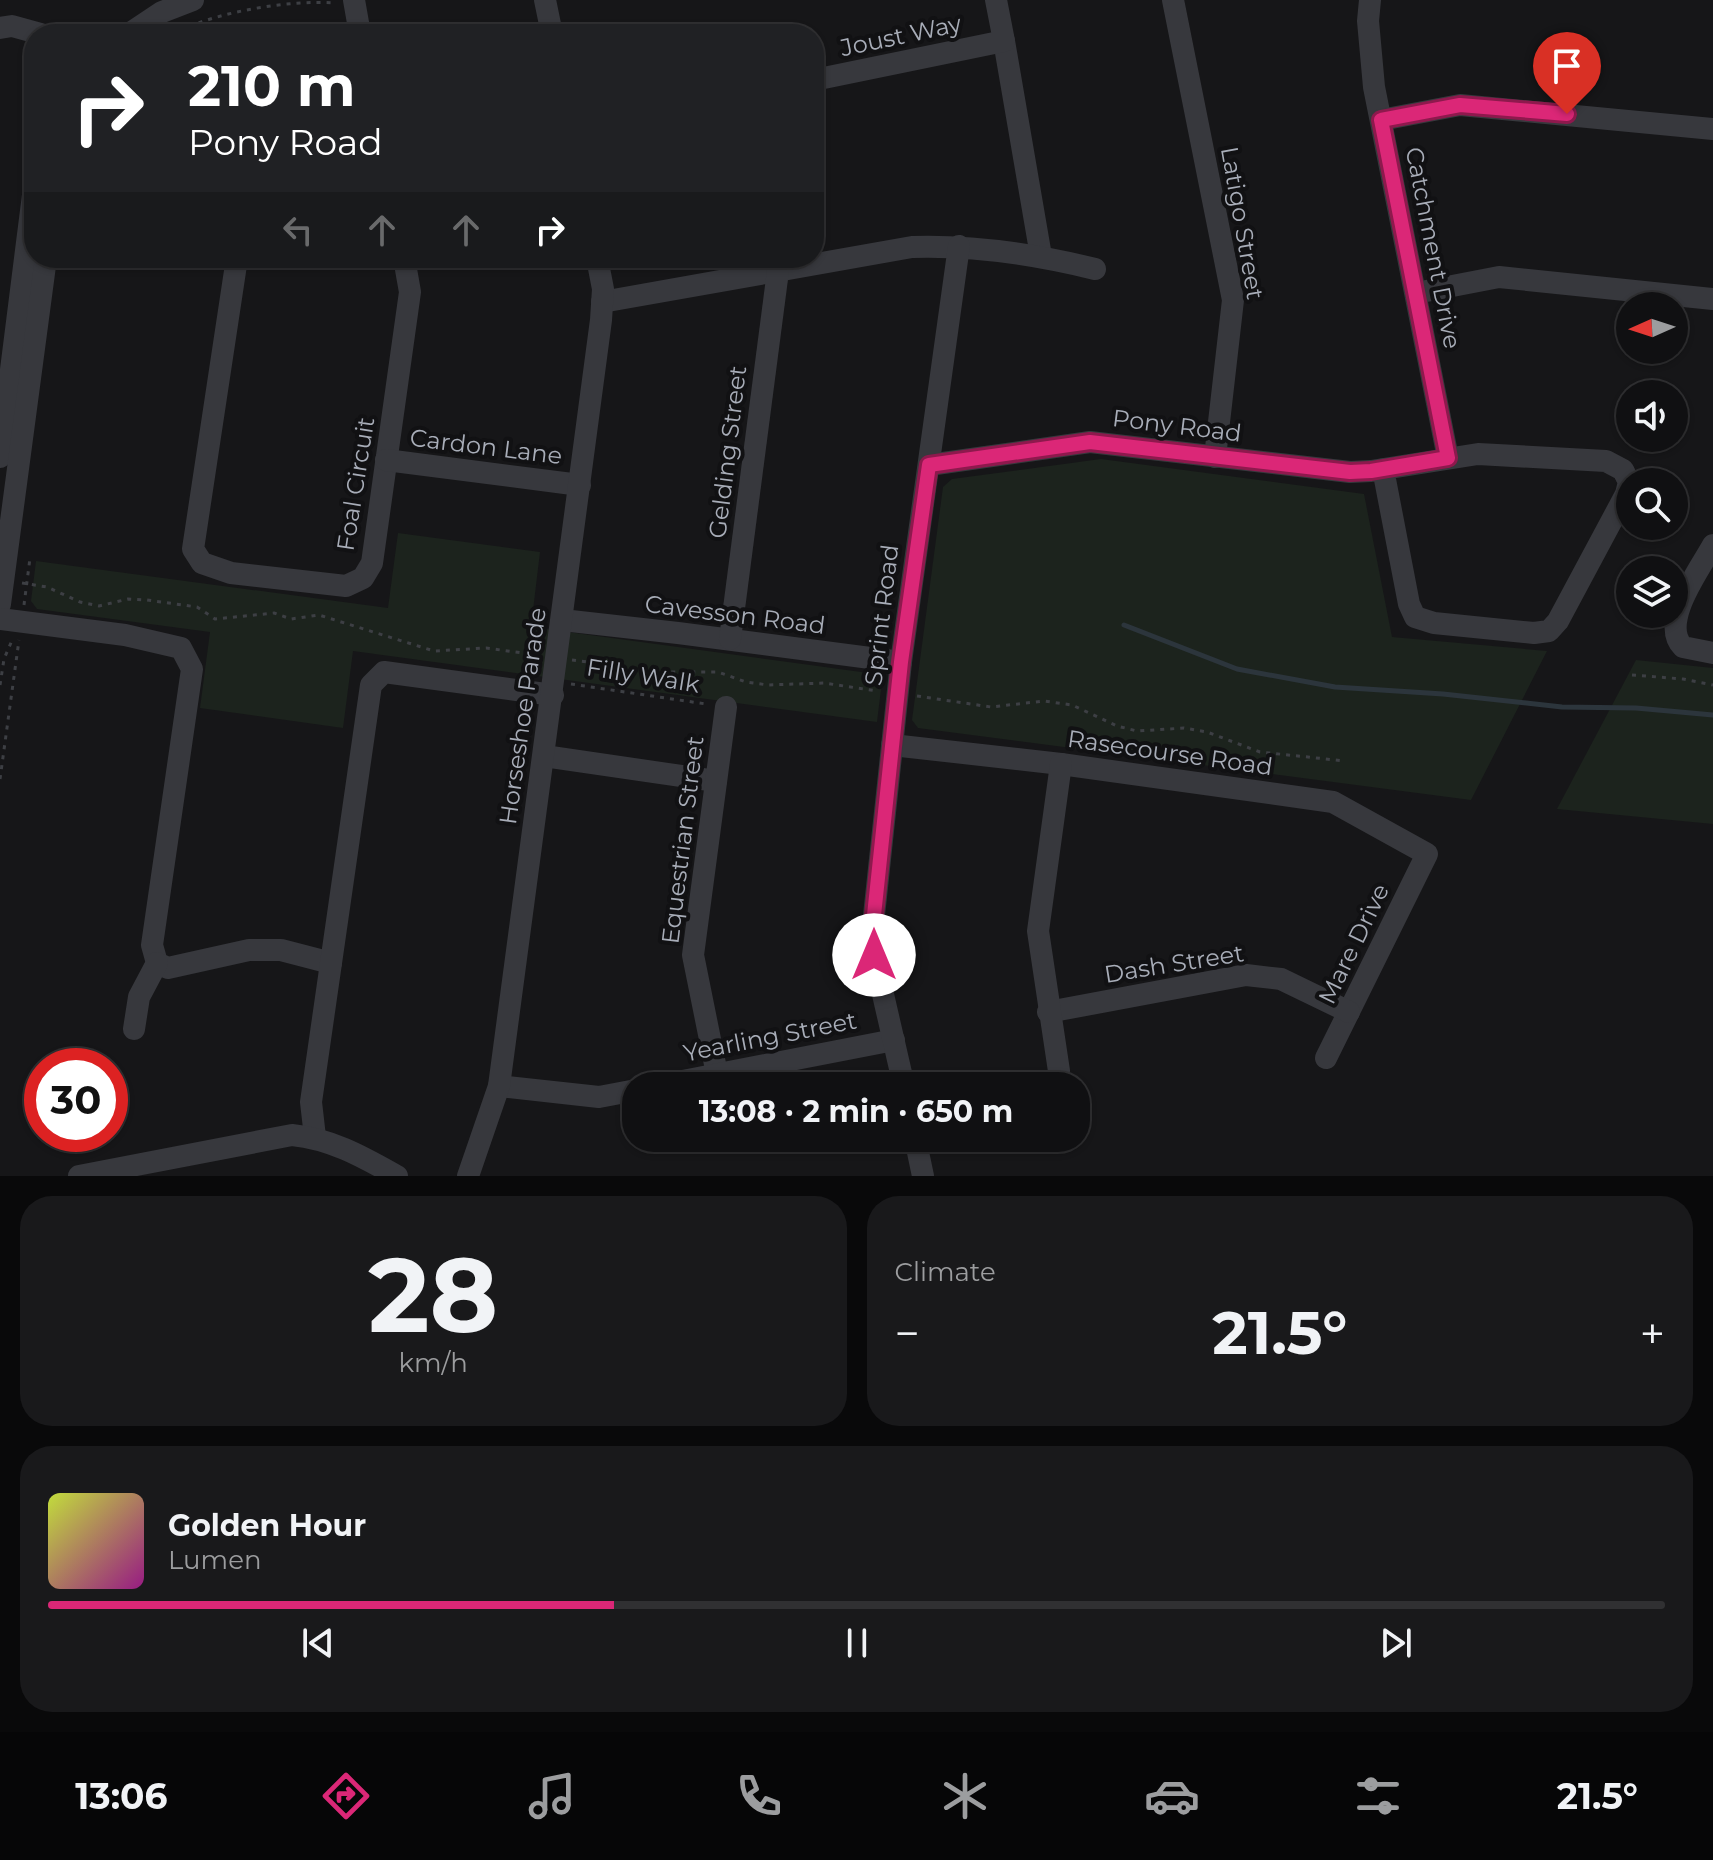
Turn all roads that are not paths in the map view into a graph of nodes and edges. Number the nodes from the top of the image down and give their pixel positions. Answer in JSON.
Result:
{"nodes":[{"id":1,"x":193,"y":0,"type":"edge"},
{"id":2,"x":545,"y":0,"type":"edge"},
{"id":3,"x":996,"y":0,"type":"edge"},
{"id":4,"x":1173,"y":0,"type":"edge"},
{"id":5,"x":1370,"y":0,"type":"edge"},
{"id":6,"x":345,"y":2,"type":"edge"},
{"id":7,"x":144,"y":24,"type":"edge"},
{"id":8,"x":355,"y":24,"type":"edge"},
{"id":9,"x":550,"y":24,"type":"edge"},
{"id":10,"x":0,"y":28,"type":"edge"},
{"id":11,"x":24,"y":29,"type":"edge"},
{"id":12,"x":1004,"y":41,"type":"junction"},
{"id":13,"x":824,"y":78,"type":"edge"},
{"id":14,"x":1381,"y":120,"type":"junction"},
{"id":15,"x":1713,"y":129,"type":"edge"},
{"id":16,"x":959,"y":246,"type":"junction"},
{"id":17,"x":1041,"y":256,"type":"junction"},
{"id":18,"x":824,"y":263,"type":"edge"},
{"id":19,"x":24,"y":266,"type":"edge"},
{"id":20,"x":45,"y":268,"type":"edge"},
{"id":21,"x":235,"y":268,"type":"edge"},
{"id":22,"x":406,"y":268,"type":"edge"},
{"id":23,"x":599,"y":268,"type":"edge"},
{"id":24,"x":795,"y":268,"type":"edge"},
{"id":25,"x":1095,"y":269,"type":"dead end"},
{"id":26,"x":778,"y":271,"type":"junction"},
{"id":27,"x":1416,"y":293,"type":"junction"},
{"id":28,"x":1713,"y":299,"type":"edge"},
{"id":29,"x":602,"y":302,"type":"junction"},
{"id":30,"x":0,"y":457,"type":"edge"},
{"id":31,"x":1215,"y":457,"type":"junction"},
{"id":32,"x":1448,"y":458,"type":"junction"},
{"id":33,"x":386,"y":460,"type":"junction"},
{"id":34,"x":929,"y":465,"type":"junction"},
{"id":35,"x":1377,"y":470,"type":"junction"},
{"id":36,"x":580,"y":485,"type":"junction"},
{"id":37,"x":1713,"y":545,"type":"edge"},
{"id":38,"x":0,"y":604,"type":"edge"},
{"id":39,"x":11,"y":620,"type":"edge"},
{"id":40,"x":562,"y":620,"type":"junction"},
{"id":41,"x":730,"y":639,"type":"junction"},
{"id":42,"x":1713,"y":653,"type":"edge"},
{"id":43,"x":901,"y":662,"type":"junction"},
{"id":44,"x":554,"y":688,"type":"junction"},
{"id":45,"x":726,"y":707,"type":"road end"},
{"id":46,"x":892,"y":745,"type":"junction"},
{"id":47,"x":544,"y":756,"type":"junction"},
{"id":48,"x":1061,"y":764,"type":"junction"},
{"id":49,"x":716,"y":781,"type":"junction"},
{"id":50,"x":1427,"y":854,"type":"joint"},
{"id":51,"x":157,"y":963,"type":"junction"},
{"id":52,"x":331,"y":963,"type":"junction"},
{"id":53,"x":1048,"y":1012,"type":"junction"},
{"id":54,"x":1349,"y":1012,"type":"junction"},
{"id":55,"x":134,"y":1029,"type":"dead end"},
{"id":56,"x":894,"y":1040,"type":"junction"},
{"id":57,"x":1326,"y":1058,"type":"dead end"},
{"id":58,"x":1059,"y":1071,"type":"dead end"},
{"id":59,"x":717,"y":1072,"type":"edge"},
{"id":60,"x":727,"y":1072,"type":"edge"},
{"id":61,"x":901,"y":1072,"type":"edge"},
{"id":62,"x":499,"y":1086,"type":"junction"},
{"id":63,"x":622,"y":1093,"type":"edge"},
{"id":64,"x":315,"y":1137,"type":"junction"},
{"id":65,"x":918,"y":1152,"type":"edge"},
{"id":66,"x":82,"y":1176,"type":"edge"},
{"id":67,"x":397,"y":1176,"type":"edge"},
{"id":68,"x":468,"y":1176,"type":"edge"},
{"id":69,"x":923,"y":1176,"type":"edge"}],
"edges":[{"from":1,"to":7,"type":"street"},
{"from":2,"to":9,"type":"street"},
{"from":3,"to":12,"type":"street"},
{"from":4,"to":31,"type":"street","name":"Latigo Street"},
{"from":5,"to":14,"type":"street","name":"Catchment Drive"},
{"from":6,"to":8,"type":"street"},
{"from":10,"to":11,"type":"street"},
{"from":12,"to":13,"type":"street","name":"Joust Way"},
{"from":12,"to":17,"type":"street"},
{"from":14,"to":15,"type":"street"},
{"from":14,"to":27,"type":"street","name":"Catchment Drive"},
{"from":16,"to":17,"type":"street"},
{"from":16,"to":18,"type":"street"},
{"from":16,"to":34,"type":"street","name":"Sprint Road"},
{"from":17,"to":25,"type":"street"},
{"from":19,"to":30,"type":"street"},
{"from":20,"to":38,"type":"street"},
{"from":21,"to":33,"type":"street","name":"Foal Circuit"},
{"from":22,"to":33,"type":"street","name":"Foal Circuit"},
{"from":23,"to":29,"type":"street","name":"Horseshoe Parade"},
{"from":24,"to":26,"type":"street"},
{"from":26,"to":29,"type":"street"},
{"from":26,"to":41,"type":"street","name":"Gelding Street"},
{"from":27,"to":28,"type":"street"},
{"from":27,"to":32,"type":"street","name":"Catchment Drive"},
{"from":29,"to":36,"type":"street","name":"Horseshoe Parade"},
{"from":31,"to":34,"type":"street","name":"Pony Road"},
{"from":31,"to":35,"type":"street","name":"Pony Road"},
{"from":32,"to":35,"type":"street","name":"Pony Road"},
{"from":32,"to":35,"type":"street","name":"Pony Road"},
{"from":33,"to":36,"type":"street","name":"Cardon Lane"},
{"from":34,"to":43,"type":"street","name":"Sprint Road"},
{"from":36,"to":40,"type":"street","name":"Horseshoe Parade"},
{"from":37,"to":42,"type":"street"},
{"from":39,"to":51,"type":"street"},
{"from":40,"to":41,"type":"street","name":"Cavesson Road"},
{"from":40,"to":44,"type":"street","name":"Horseshoe Parade"},
{"from":41,"to":43,"type":"street","name":"Cavesson Road"},
{"from":43,"to":46,"type":"street","name":"Sprint Road"},
{"from":44,"to":47,"type":"street","name":"Horseshoe Parade"},
{"from":44,"to":52,"type":"street"},
{"from":45,"to":49,"type":"street","name":"Equestrian Street"},
{"from":46,"to":48,"type":"street","name":"Rasecourse Road"},
{"from":46,"to":56,"type":"street","name":"Sprint Road"},
{"from":47,"to":49,"type":"street"},
{"from":47,"to":62,"type":"street","name":"Horseshoe Parade"},
{"from":48,"to":50,"type":"street","name":"Rasecourse Road"},
{"from":48,"to":53,"type":"street"},
{"from":49,"to":59,"type":"street","name":"Equestrian Street"},
{"from":50,"to":54,"type":"street","name":"Mare Drive"},
{"from":51,"to":52,"type":"street"},
{"from":51,"to":55,"type":"street"},
{"from":52,"to":64,"type":"street"},
{"from":53,"to":54,"type":"street","name":"Dash Street"},
{"from":53,"to":58,"type":"street"},
{"from":54,"to":57,"type":"street","name":"Mare Drive"},
{"from":56,"to":60,"type":"street","name":"Yearling Street"},
{"from":56,"to":61,"type":"street","name":"Sprint Road"},
{"from":62,"to":63,"type":"street"},
{"from":62,"to":68,"type":"street","name":"Horseshoe Parade"},
{"from":64,"to":66,"type":"street"},
{"from":64,"to":67,"type":"street"},
{"from":65,"to":69,"type":"street"}]}
